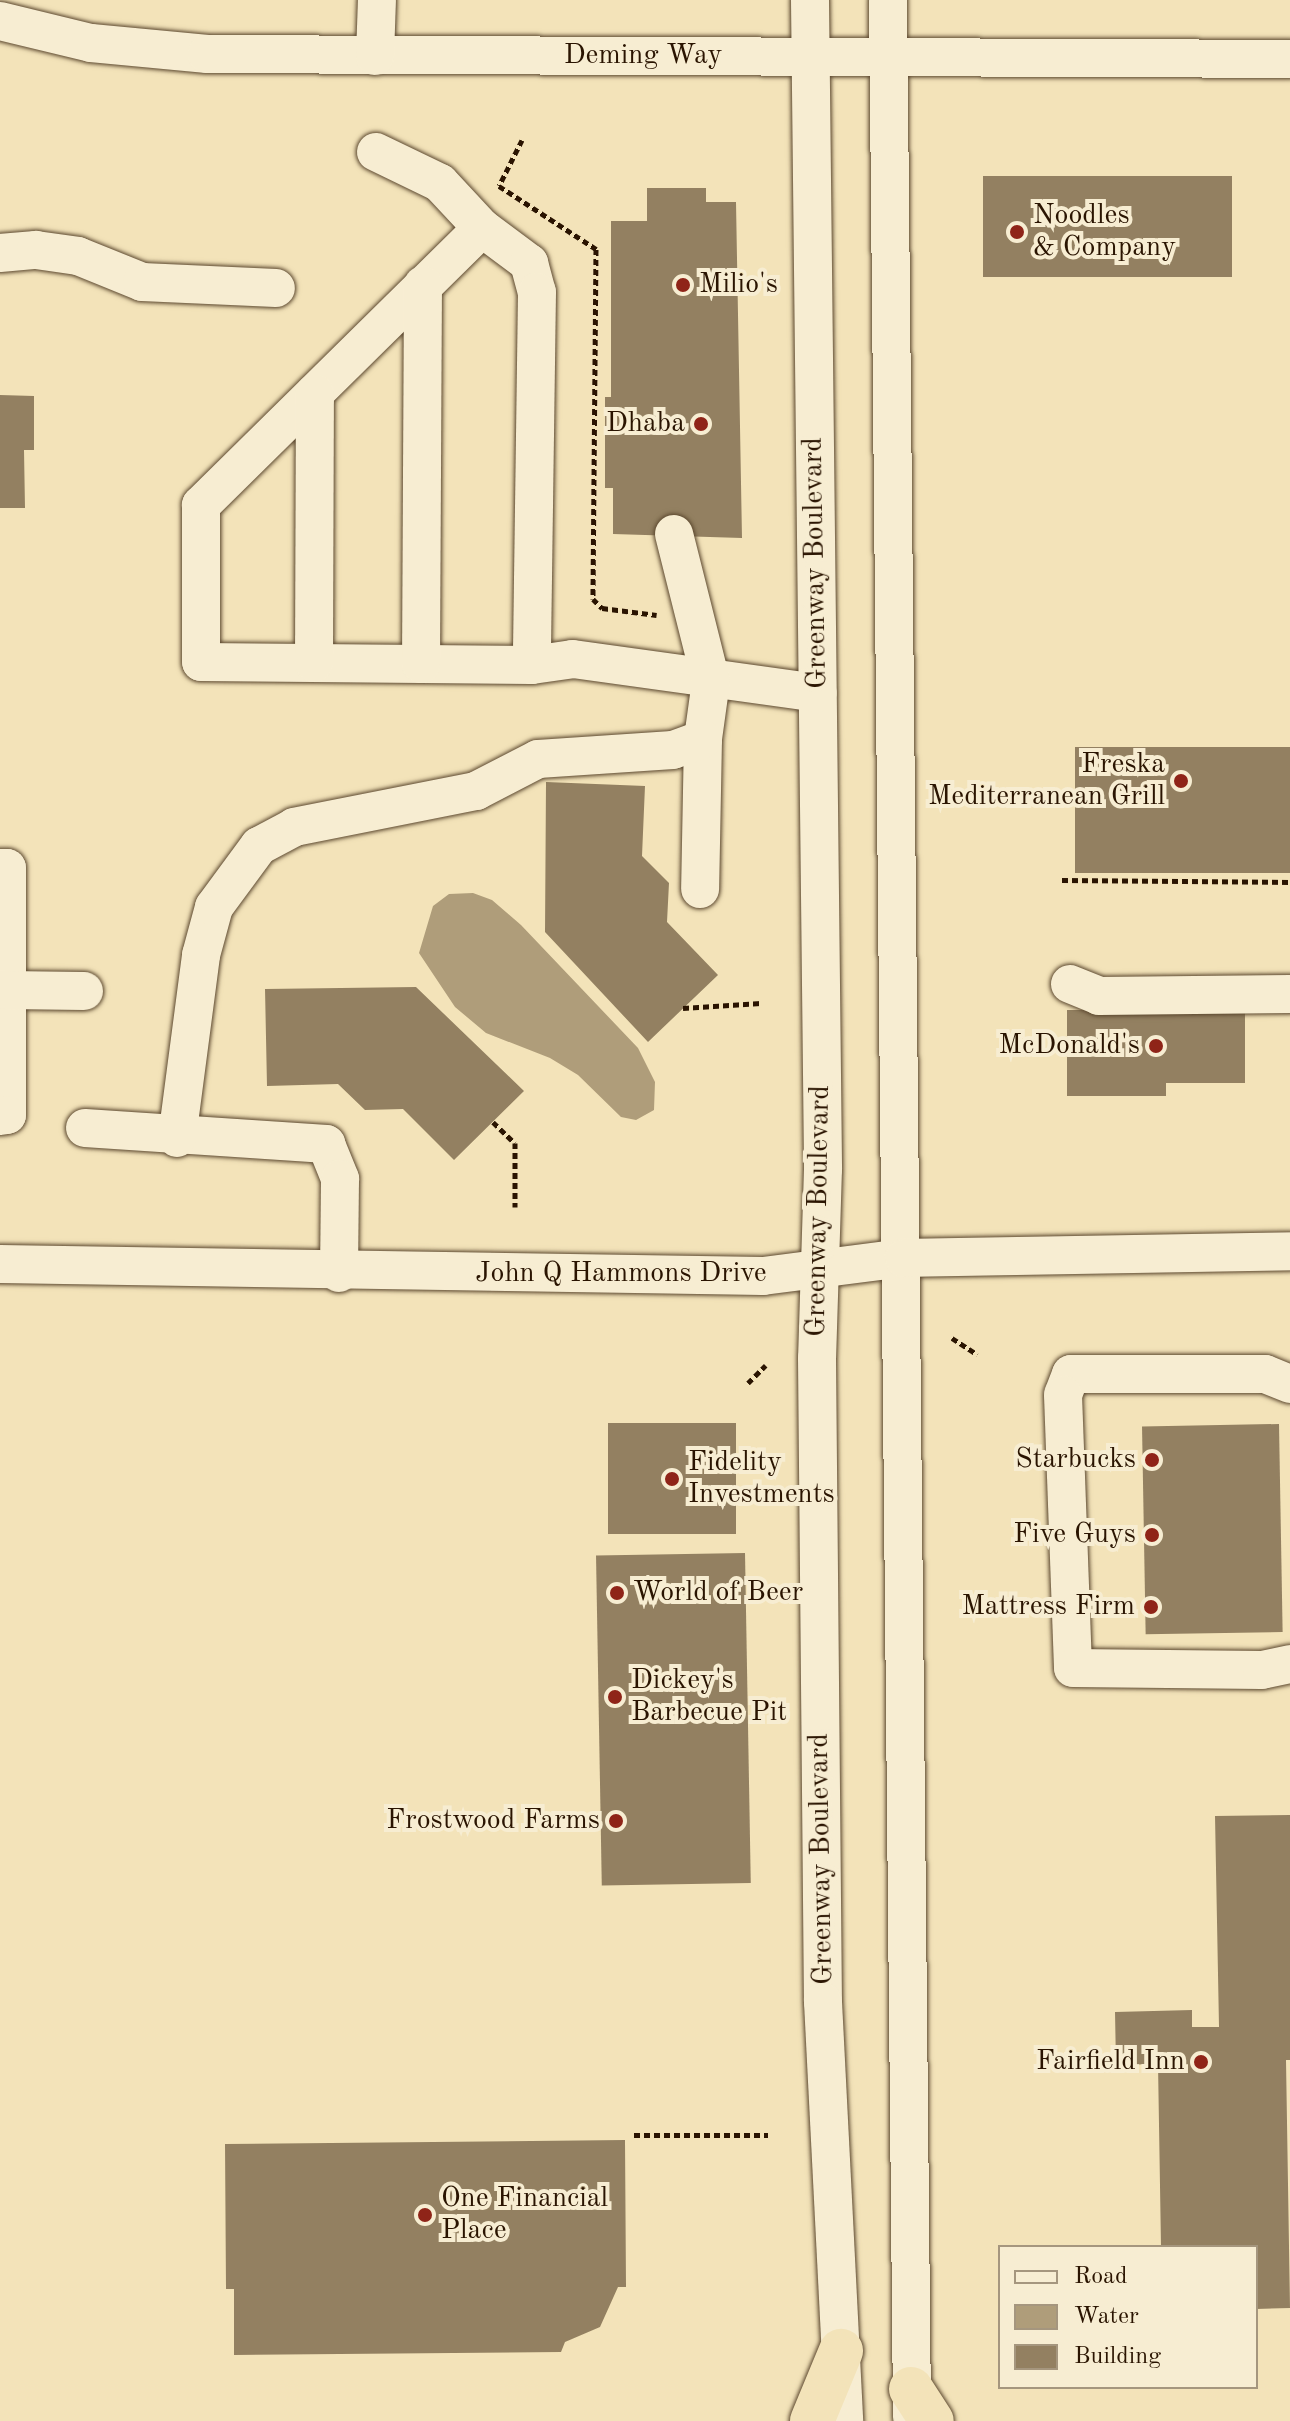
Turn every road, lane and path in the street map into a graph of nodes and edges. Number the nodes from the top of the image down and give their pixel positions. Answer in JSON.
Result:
{"nodes":[{"id":1,"x":377,"y":0,"type":"edge"},
{"id":2,"x":810,"y":0,"type":"edge"},
{"id":3,"x":888,"y":0,"type":"edge"},
{"id":4,"x":0,"y":21,"type":"edge"},
{"id":5,"x":375,"y":56,"type":"junction"},
{"id":6,"x":811,"y":57,"type":"junction"},
{"id":7,"x":888,"y":57,"type":"junction"},
{"id":8,"x":1290,"y":59,"type":"edge"},
{"id":9,"x":522,"y":140,"type":"dead end"},
{"id":10,"x":376,"y":152,"type":"dead end"},
{"id":11,"x":482,"y":228,"type":"junction"},
{"id":12,"x":0,"y":253,"type":"edge"},
{"id":13,"x":423,"y":285,"type":"junction"},
{"id":14,"x":276,"y":288,"type":"dead end"},
{"id":15,"x":315,"y":393,"type":"junction"},
{"id":16,"x":674,"y":534,"type":"dead end"},
{"id":17,"x":314,"y":663,"type":"junction"},
{"id":18,"x":421,"y":664,"type":"junction"},
{"id":19,"x":532,"y":665,"type":"junction"},
{"id":20,"x":658,"y":672,"type":"junction"},
{"id":21,"x":711,"y":681,"type":"junction"},
{"id":22,"x":818,"y":693,"type":"junction"},
{"id":23,"x":703,"y":739,"type":"junction"},
{"id":24,"x":0,"y":868,"type":"edge"},
{"id":25,"x":1062,"y":880,"type":"dead end"},
{"id":26,"x":1290,"y":882,"type":"edge"},
{"id":27,"x":700,"y":889,"type":"dead end"},
{"id":28,"x":1070,"y":984,"type":"dead end"},
{"id":29,"x":4,"y":990,"type":"edge"},
{"id":30,"x":84,"y":991,"type":"dead end"},
{"id":31,"x":1290,"y":994,"type":"edge"},
{"id":32,"x":761,"y":1003,"type":"dead end"},
{"id":33,"x":683,"y":1008,"type":"dead end"},
{"id":34,"x":0,"y":1116,"type":"edge"},
{"id":35,"x":493,"y":1122,"type":"dead end"},
{"id":36,"x":85,"y":1128,"type":"dead end"},
{"id":37,"x":177,"y":1138,"type":"junction"},
{"id":38,"x":515,"y":1207,"type":"dead end"},
{"id":39,"x":1290,"y":1251,"type":"edge"},
{"id":40,"x":904,"y":1258,"type":"junction"},
{"id":41,"x":0,"y":1264,"type":"edge"},
{"id":42,"x":818,"y":1269,"type":"junction"},
{"id":43,"x":339,"y":1273,"type":"junction"},
{"id":44,"x":952,"y":1338,"type":"dead end"},
{"id":45,"x":977,"y":1354,"type":"dead end"},
{"id":46,"x":766,"y":1365,"type":"dead end"},
{"id":47,"x":748,"y":1383,"type":"dead end"},
{"id":48,"x":1290,"y":1384,"type":"edge"},
{"id":49,"x":1290,"y":1664,"type":"edge"},
{"id":50,"x":634,"y":2135,"type":"dead end"},
{"id":51,"x":768,"y":2135,"type":"dead end"},
{"id":52,"x":841,"y":2351,"type":"junction"},
{"id":53,"x":918,"y":2410,"type":"edge"},
{"id":54,"x":812,"y":2421,"type":"edge"},
{"id":55,"x":844,"y":2421,"type":"edge"}],
"edges":[{"from":1,"to":5,"type":"street"},
{"from":2,"to":6,"type":"street","name":"Greenway Boulevard"},
{"from":3,"to":7,"type":"street"},
{"from":4,"to":5,"type":"street","name":"Deming Way"},
{"from":5,"to":6,"type":"street","name":"Deming Way"},
{"from":6,"to":7,"type":"street","name":"Deming Way"},
{"from":6,"to":22,"type":"street","name":"Greenway Boulevard"},
{"from":7,"to":8,"type":"street","name":"Deming Way"},
{"from":7,"to":40,"type":"street"},
{"from":9,"to":20,"type":"path"},
{"from":10,"to":11,"type":"street"},
{"from":11,"to":13,"type":"street"},
{"from":11,"to":19,"type":"street"},
{"from":12,"to":14,"type":"street"},
{"from":13,"to":15,"type":"street"},
{"from":13,"to":18,"type":"street"},
{"from":15,"to":17,"type":"street"},
{"from":15,"to":17,"type":"street"},
{"from":16,"to":21,"type":"street"},
{"from":17,"to":18,"type":"street"},
{"from":18,"to":19,"type":"street"},
{"from":19,"to":20,"type":"street"},
{"from":20,"to":21,"type":"street"},
{"from":21,"to":22,"type":"street"},
{"from":21,"to":23,"type":"street"},
{"from":22,"to":42,"type":"street","name":"Greenway Boulevard"},
{"from":23,"to":27,"type":"street"},
{"from":23,"to":37,"type":"street"},
{"from":24,"to":29,"type":"street"},
{"from":25,"to":26,"type":"path"},
{"from":28,"to":31,"type":"street"},
{"from":29,"to":30,"type":"street"},
{"from":29,"to":34,"type":"street"},
{"from":32,"to":33,"type":"path"},
{"from":35,"to":38,"type":"path"},
{"from":36,"to":37,"type":"street"},
{"from":37,"to":43,"type":"street"},
{"from":39,"to":40,"type":"street","name":"John Q Hammons Drive"},
{"from":40,"to":42,"type":"street","name":"John Q Hammons Drive"},
{"from":40,"to":53,"type":"street"},
{"from":41,"to":43,"type":"street","name":"John Q Hammons Drive"},
{"from":42,"to":43,"type":"street","name":"John Q Hammons Drive"},
{"from":42,"to":52,"type":"street","name":"Greenway Boulevard"},
{"from":44,"to":45,"type":"path"},
{"from":46,"to":47,"type":"path"},
{"from":48,"to":49,"type":"street"},
{"from":50,"to":51,"type":"path"},
{"from":52,"to":54,"type":"highway"},
{"from":52,"to":55,"type":"street","name":"Greenway Boulevard"}]}
